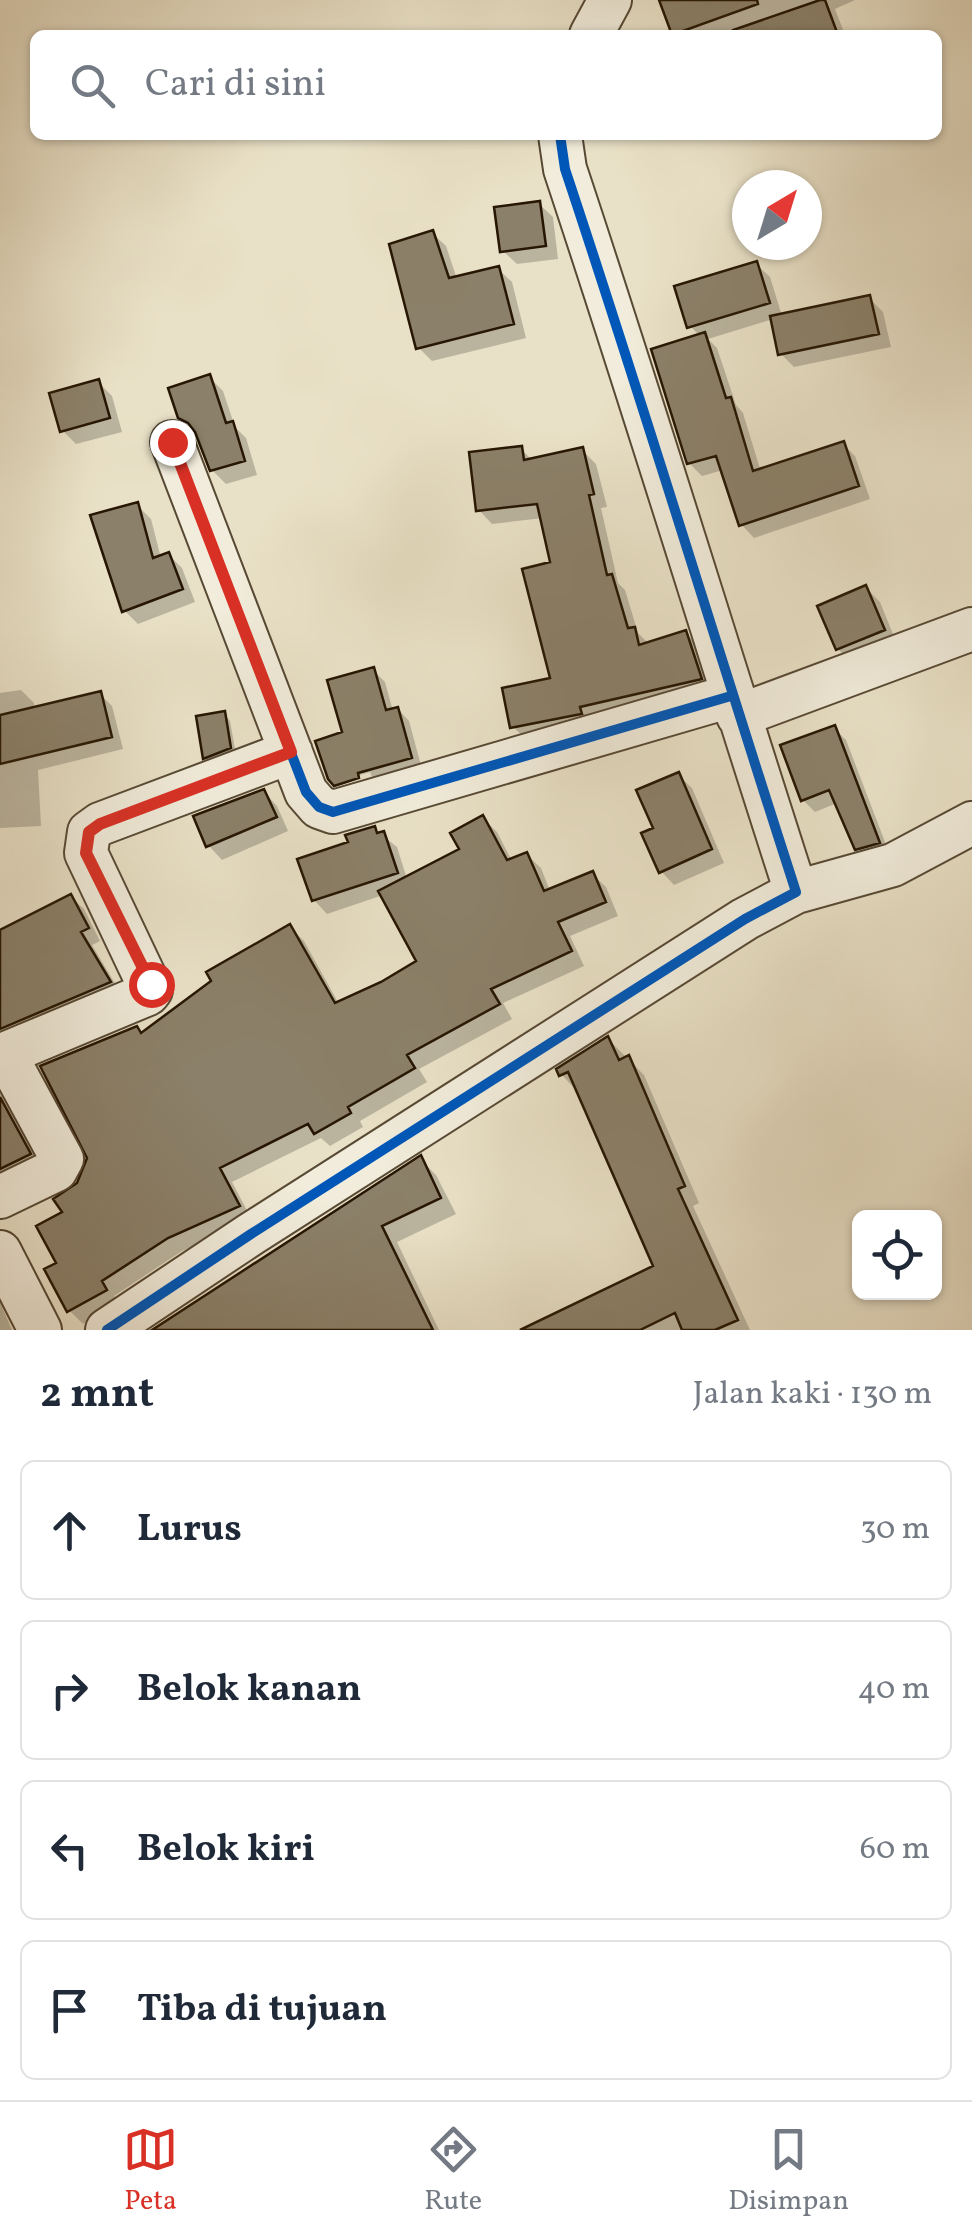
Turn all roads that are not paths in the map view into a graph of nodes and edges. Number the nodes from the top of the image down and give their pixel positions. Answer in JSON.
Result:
{"nodes":[{"id":1,"x":610,"y":0,"type":"edge"},
{"id":2,"x":594,"y":30,"type":"edge"},
{"id":3,"x":561,"y":140,"type":"edge"},
{"id":4,"x":172,"y":442,"type":"dead end"},
{"id":5,"x":972,"y":629,"type":"edge"},
{"id":6,"x":734,"y":706,"type":"junction"},
{"id":7,"x":291,"y":752,"type":"junction"},
{"id":8,"x":972,"y":822,"type":"edge"},
{"id":9,"x":796,"y":892,"type":"junction"},
{"id":10,"x":0,"y":1197,"type":"edge"},
{"id":11,"x":0,"y":1252,"type":"edge"},
{"id":12,"x":40,"y":1330,"type":"edge"},
{"id":13,"x":107,"y":1330,"type":"edge"}],
"edges":[{"from":1,"to":2,"type":"street"},
{"from":3,"to":6,"type":"street"},
{"from":4,"to":7,"type":"street"},
{"from":5,"to":6,"type":"street"},
{"from":6,"to":7,"type":"street"},
{"from":6,"to":9,"type":"street"},
{"from":7,"to":10,"type":"street"},
{"from":8,"to":9,"type":"street"},
{"from":9,"to":13,"type":"street"},
{"from":11,"to":12,"type":"street"}]}
